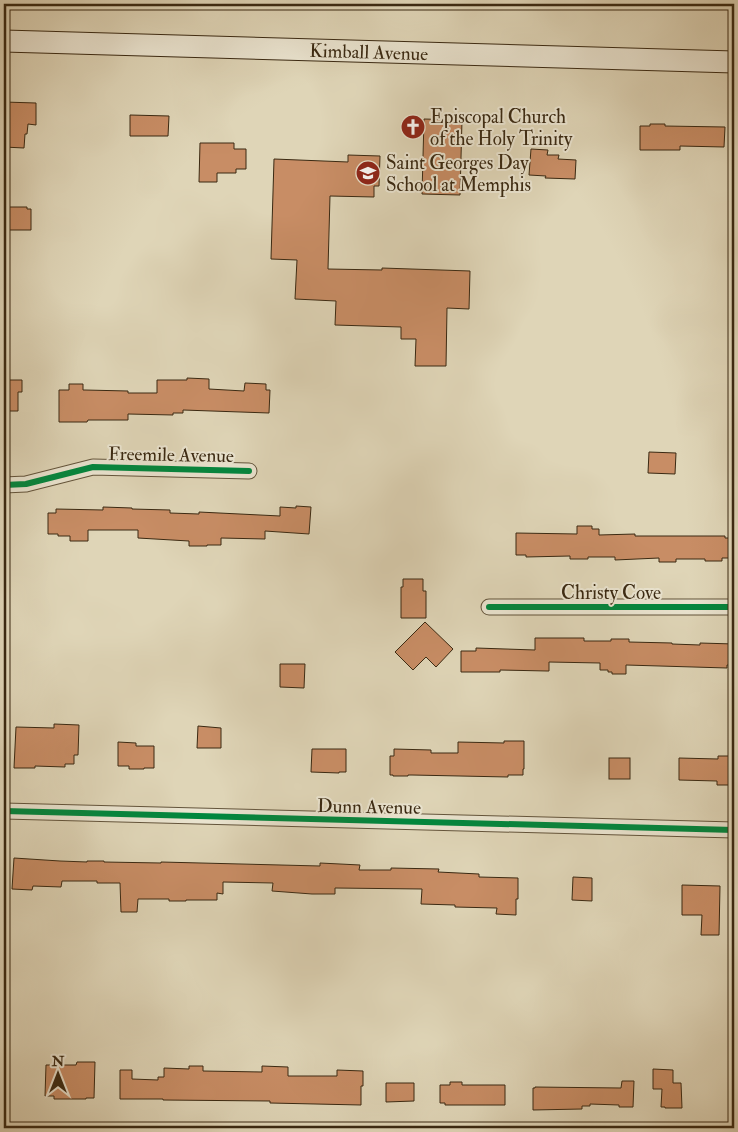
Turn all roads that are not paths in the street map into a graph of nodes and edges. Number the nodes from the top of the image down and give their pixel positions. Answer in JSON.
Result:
{"nodes":[{"id":1,"x":4,"y":41,"type":"edge"},
{"id":2,"x":734,"y":62,"type":"edge"},
{"id":3,"x":249,"y":471,"type":"dead end"},
{"id":4,"x":4,"y":485,"type":"edge"},
{"id":5,"x":489,"y":607,"type":"dead end"},
{"id":6,"x":734,"y":607,"type":"edge"},
{"id":7,"x":4,"y":811,"type":"edge"},
{"id":8,"x":734,"y":830,"type":"edge"}],
"edges":[{"from":1,"to":2,"type":"main road","name":"Kimball Avenue"},
{"from":3,"to":4,"type":"street","name":"Freemile Avenue"},
{"from":5,"to":6,"type":"street","name":"Christy Cove"},
{"from":7,"to":8,"type":"street","name":"Dunn Avenue"}]}
